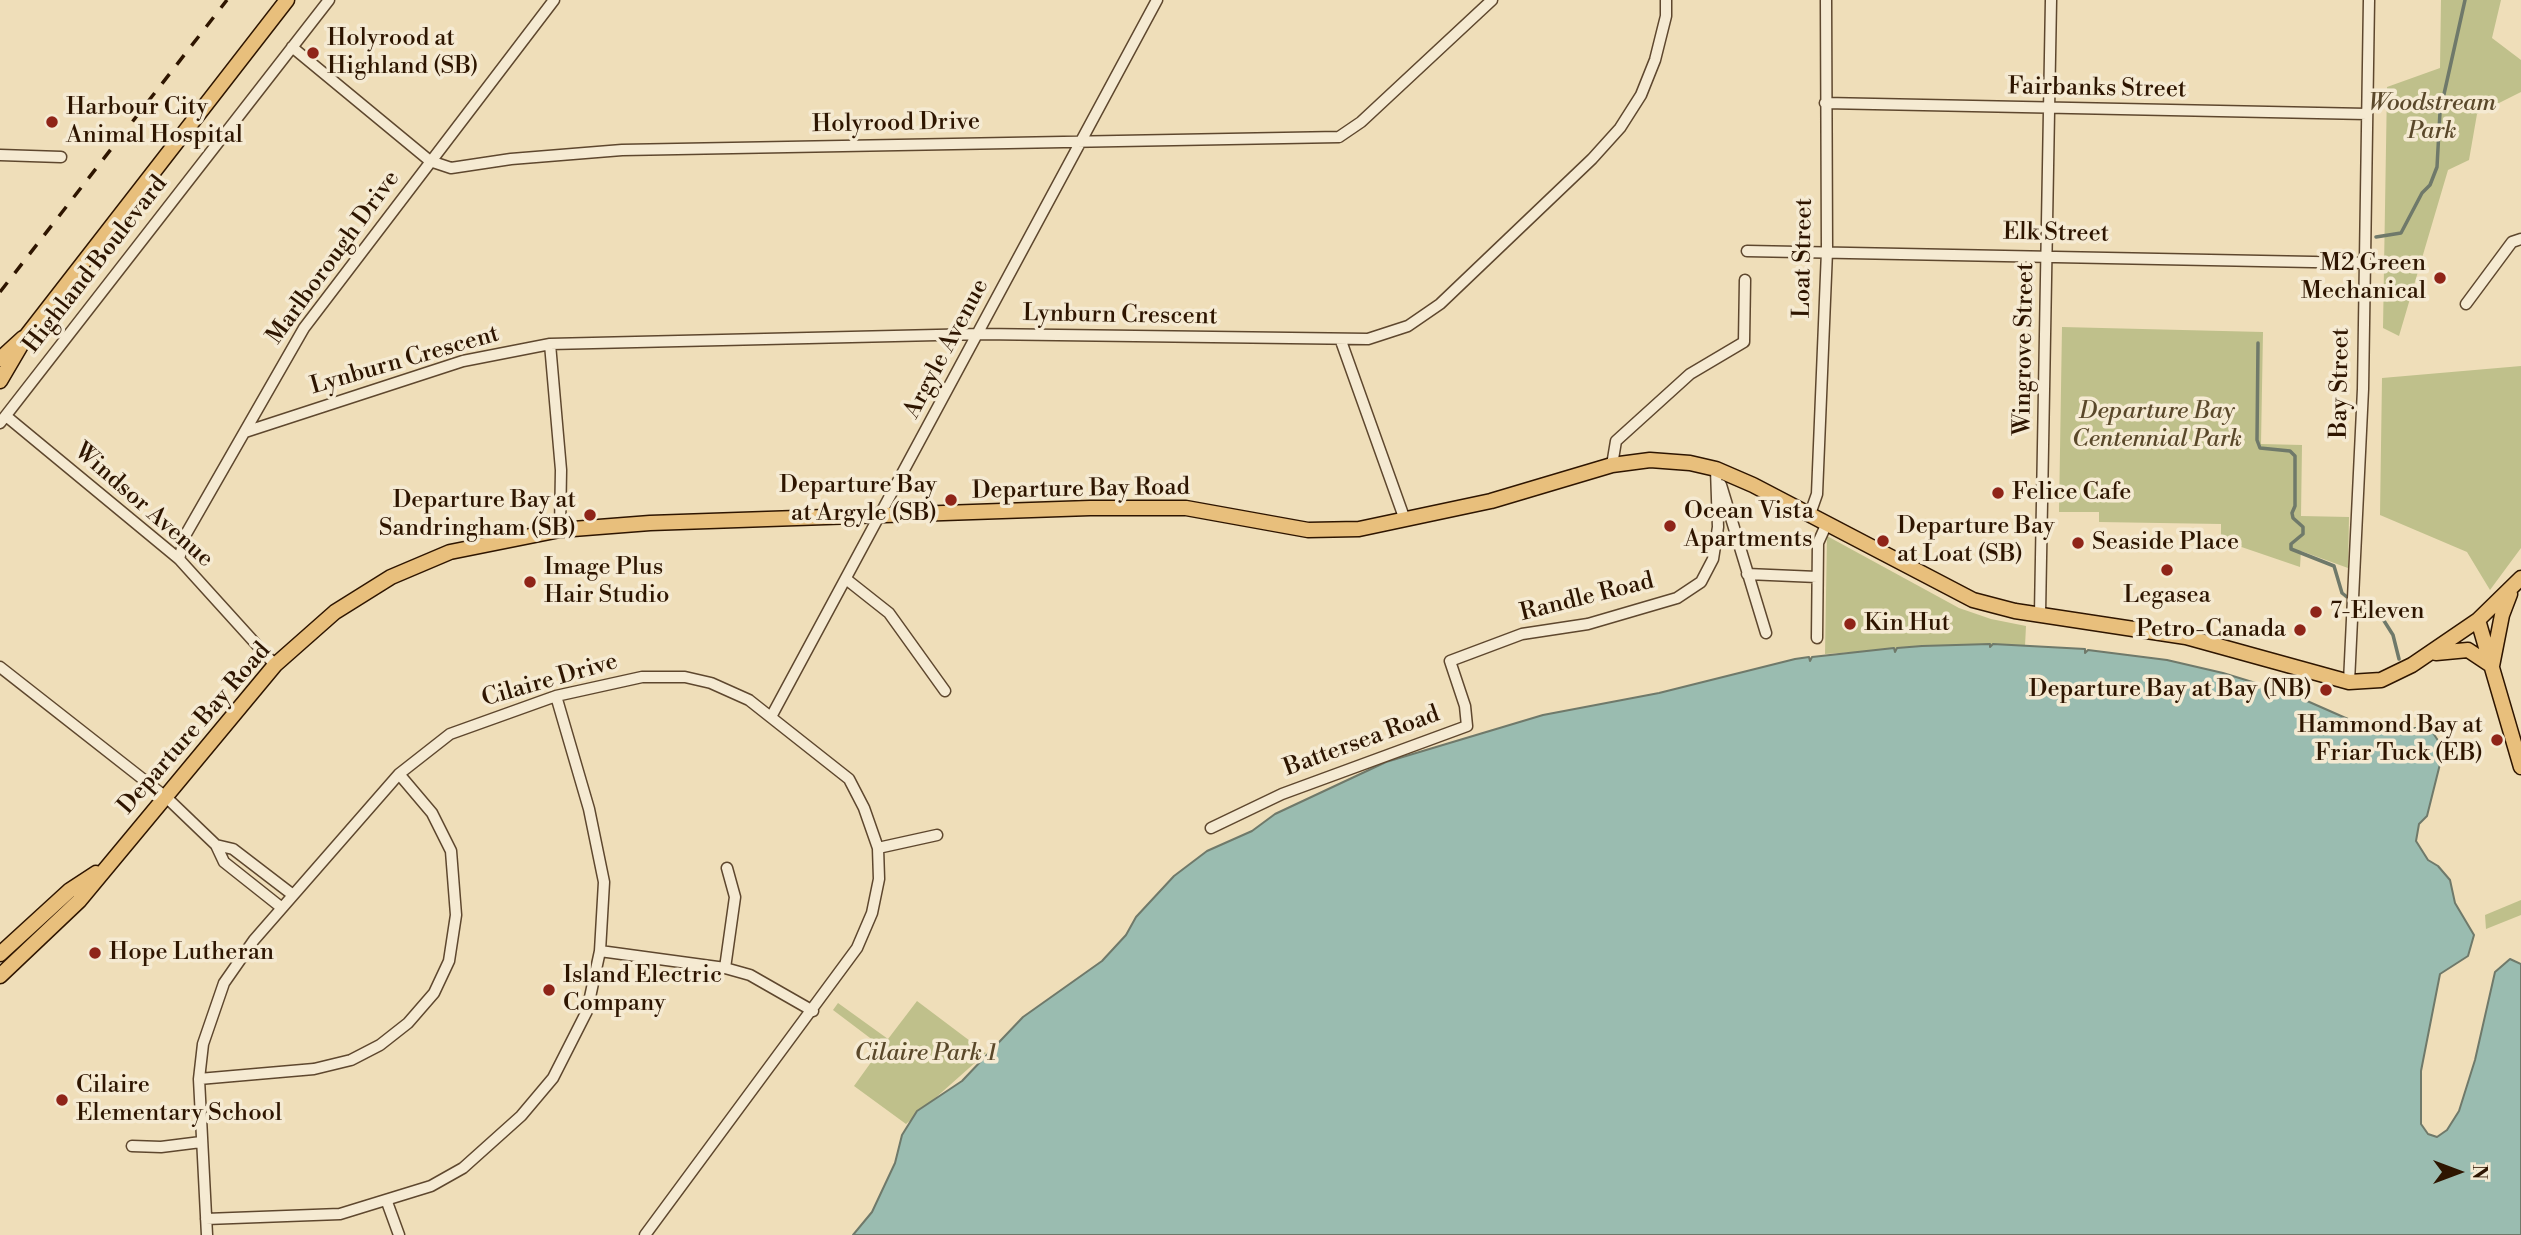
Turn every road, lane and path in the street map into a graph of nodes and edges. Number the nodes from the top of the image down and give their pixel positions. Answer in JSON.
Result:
{"nodes":[{"id":1,"x":287,"y":0,"type":"edge"},
{"id":2,"x":328,"y":0,"type":"edge"},
{"id":3,"x":554,"y":0,"type":"edge"},
{"id":4,"x":1157,"y":0,"type":"edge"},
{"id":5,"x":1492,"y":0,"type":"edge"},
{"id":6,"x":1666,"y":0,"type":"edge"},
{"id":7,"x":1826,"y":0,"type":"edge"},
{"id":8,"x":2051,"y":0,"type":"edge"},
{"id":9,"x":2369,"y":0,"type":"edge"},
{"id":10,"x":292,"y":47,"type":"junction"},
{"id":11,"x":1825,"y":103,"type":"junction"},
{"id":12,"x":2050,"y":110,"type":"junction"},
{"id":13,"x":2367,"y":114,"type":"junction"},
{"id":14,"x":1083,"y":141,"type":"junction"},
{"id":15,"x":0,"y":155,"type":"edge"},
{"id":16,"x":61,"y":157,"type":"dead end"},
{"id":17,"x":430,"y":161,"type":"junction"},
{"id":18,"x":2521,"y":239,"type":"edge"},
{"id":19,"x":1747,"y":251,"type":"dead end"},
{"id":20,"x":1827,"y":251,"type":"junction"},
{"id":21,"x":2048,"y":255,"type":"junction"},
{"id":22,"x":2364,"y":263,"type":"junction"},
{"id":23,"x":1745,"y":280,"type":"dead end"},
{"id":24,"x":2466,"y":304,"type":"dead end"},
{"id":25,"x":979,"y":334,"type":"junction"},
{"id":26,"x":27,"y":335,"type":"junction"},
{"id":27,"x":1341,"y":341,"type":"junction"},
{"id":28,"x":550,"y":344,"type":"junction"},
{"id":29,"x":0,"y":359,"type":"edge"},
{"id":30,"x":0,"y":381,"type":"edge"},
{"id":31,"x":3,"y":419,"type":"edge"},
{"id":32,"x":245,"y":432,"type":"junction"},
{"id":33,"x":1612,"y":465,"type":"junction"},
{"id":34,"x":1716,"y":469,"type":"junction"},
{"id":35,"x":1810,"y":514,"type":"junction"},
{"id":36,"x":880,"y":517,"type":"junction"},
{"id":37,"x":1405,"y":520,"type":"junction"},
{"id":38,"x":1826,"y":523,"type":"junction"},
{"id":39,"x":560,"y":530,"type":"junction"},
{"id":40,"x":179,"y":559,"type":"junction"},
{"id":41,"x":1747,"y":574,"type":"junction"},
{"id":42,"x":1817,"y":577,"type":"junction"},
{"id":43,"x":846,"y":579,"type":"junction"},
{"id":44,"x":2517,"y":583,"type":"edge"},
{"id":45,"x":2040,"y":614,"type":"junction"},
{"id":46,"x":2478,"y":620,"type":"junction"},
{"id":47,"x":1766,"y":633,"type":"dead end"},
{"id":48,"x":1818,"y":638,"type":"dead end"},
{"id":49,"x":2431,"y":653,"type":"junction"},
{"id":50,"x":1450,"y":661,"type":"joint"},
{"id":51,"x":275,"y":665,"type":"junction"},
{"id":52,"x":2492,"y":666,"type":"junction"},
{"id":53,"x":0,"y":667,"type":"edge"},
{"id":54,"x":2349,"y":682,"type":"junction"},
{"id":55,"x":945,"y":691,"type":"dead end"},
{"id":56,"x":556,"y":696,"type":"junction"},
{"id":57,"x":771,"y":718,"type":"junction"},
{"id":58,"x":2521,"y":766,"type":"edge"},
{"id":59,"x":399,"y":774,"type":"junction"},
{"id":60,"x":167,"y":798,"type":"junction"},
{"id":61,"x":1211,"y":828,"type":"dead end"},
{"id":62,"x":937,"y":835,"type":"dead end"},
{"id":63,"x":216,"y":845,"type":"junction"},
{"id":64,"x":878,"y":848,"type":"junction"},
{"id":65,"x":106,"y":866,"type":"junction"},
{"id":66,"x":727,"y":868,"type":"dead end"},
{"id":67,"x":293,"y":895,"type":"junction"},
{"id":68,"x":282,"y":908,"type":"junction"},
{"id":69,"x":600,"y":951,"type":"junction"},
{"id":70,"x":0,"y":954,"type":"edge"},
{"id":71,"x":725,"y":968,"type":"junction"},
{"id":72,"x":0,"y":976,"type":"edge"},
{"id":73,"x":813,"y":1011,"type":"junction"},
{"id":74,"x":199,"y":1079,"type":"junction"},
{"id":75,"x":201,"y":1142,"type":"junction"},
{"id":76,"x":132,"y":1146,"type":"dead end"},
{"id":77,"x":387,"y":1202,"type":"junction"},
{"id":78,"x":206,"y":1219,"type":"junction"},
{"id":79,"x":207,"y":1235,"type":"edge"},
{"id":80,"x":399,"y":1235,"type":"edge"},
{"id":81,"x":645,"y":1235,"type":"edge"}],
"edges":[{"from":1,"to":26,"type":"main road"},
{"from":2,"to":10,"type":"street","name":"Highland Boulevard"},
{"from":3,"to":17,"type":"street","name":"Marlborough Drive"},
{"from":4,"to":14,"type":"street","name":"Argyle Avenue"},
{"from":5,"to":14,"type":"street","name":"Holyrood Drive"},
{"from":6,"to":27,"type":"street","name":"Lynburn Crescent"},
{"from":7,"to":11,"type":"street","name":"Loat Street"},
{"from":8,"to":12,"type":"street","name":"Wingrove Street"},
{"from":9,"to":13,"type":"street","name":"Bay Street"},
{"from":10,"to":17,"type":"street","name":"Holyrood Drive"},
{"from":10,"to":31,"type":"street","name":"Highland Boulevard"},
{"from":11,"to":12,"type":"street","name":"Fairbanks Street"},
{"from":11,"to":20,"type":"street","name":"Loat Street"},
{"from":12,"to":13,"type":"street","name":"Fairbanks Street"},
{"from":12,"to":21,"type":"street","name":"Wingrove Street"},
{"from":13,"to":22,"type":"street","name":"Bay Street"},
{"from":14,"to":17,"type":"street","name":"Holyrood Drive"},
{"from":14,"to":25,"type":"street","name":"Argyle Avenue"},
{"from":15,"to":16,"type":"street"},
{"from":17,"to":32,"type":"street","name":"Marlborough Drive"},
{"from":18,"to":24,"type":"street"},
{"from":19,"to":20,"type":"street","name":"Elk Street"},
{"from":20,"to":21,"type":"street","name":"Elk Street"},
{"from":20,"to":35,"type":"street","name":"Loat Street"},
{"from":21,"to":22,"type":"street","name":"Elk Street"},
{"from":21,"to":45,"type":"street","name":"Wingrove Street"},
{"from":22,"to":54,"type":"street","name":"Bay Street"},
{"from":23,"to":33,"type":"street"},
{"from":25,"to":27,"type":"street","name":"Lynburn Crescent"},
{"from":25,"to":28,"type":"street","name":"Lynburn Crescent"},
{"from":25,"to":36,"type":"street","name":"Argyle Avenue"},
{"from":26,"to":29,"type":"main road"},
{"from":26,"to":30,"type":"main road"},
{"from":27,"to":37,"type":"street"},
{"from":28,"to":32,"type":"street","name":"Lynburn Crescent"},
{"from":28,"to":39,"type":"street"},
{"from":31,"to":40,"type":"street","name":"Windsor Avenue"},
{"from":32,"to":40,"type":"street","name":"Marlborough Drive"},
{"from":33,"to":34,"type":"main road","name":"Departure Bay Road"},
{"from":33,"to":37,"type":"main road","name":"Departure Bay Road"},
{"from":34,"to":35,"type":"main road","name":"Departure Bay Road"},
{"from":34,"to":41,"type":"street"},
{"from":34,"to":50,"type":"street","name":"Randle Road"},
{"from":35,"to":38,"type":"main road","name":"Departure Bay Road"},
{"from":36,"to":37,"type":"main road","name":"Departure Bay Road"},
{"from":36,"to":39,"type":"main road","name":"Departure Bay Road"},
{"from":36,"to":43,"type":"street","name":"Argyle Avenue"},
{"from":38,"to":42,"type":"street"},
{"from":38,"to":45,"type":"main road","name":"Departure Bay Road"},
{"from":39,"to":51,"type":"main road","name":"Departure Bay Road"},
{"from":40,"to":51,"type":"street","name":"Windsor Avenue"},
{"from":41,"to":42,"type":"street"},
{"from":41,"to":47,"type":"street"},
{"from":42,"to":48,"type":"street"},
{"from":43,"to":55,"type":"street"},
{"from":43,"to":57,"type":"street","name":"Argyle Avenue"},
{"from":44,"to":46,"type":"main road","name":"Departure Bay Road"},
{"from":44,"to":52,"type":"main road"},
{"from":45,"to":54,"type":"main road","name":"Departure Bay Road"},
{"from":46,"to":49,"type":"main road","name":"Departure Bay Road"},
{"from":46,"to":52,"type":"main road"},
{"from":49,"to":52,"type":"main road"},
{"from":49,"to":54,"type":"main road","name":"Departure Bay Road"},
{"from":50,"to":61,"type":"street","name":"Battersea Road"},
{"from":51,"to":60,"type":"main road","name":"Departure Bay Road"},
{"from":52,"to":58,"type":"main road"},
{"from":53,"to":60,"type":"street"},
{"from":56,"to":57,"type":"street","name":"Cilaire Drive"},
{"from":56,"to":59,"type":"street","name":"Cilaire Drive"},
{"from":56,"to":69,"type":"street"},
{"from":57,"to":64,"type":"street","name":"Cilaire Drive"},
{"from":59,"to":67,"type":"street","name":"Cilaire Drive"},
{"from":59,"to":74,"type":"street"},
{"from":60,"to":63,"type":"street"},
{"from":60,"to":65,"type":"main road","name":"Departure Bay Road"},
{"from":62,"to":64,"type":"street"},
{"from":63,"to":67,"type":"street"},
{"from":63,"to":68,"type":"street"},
{"from":64,"to":73,"type":"street","name":"Cilaire Drive"},
{"from":65,"to":70,"type":"main road","name":"Departure Bay Road"},
{"from":65,"to":72,"type":"main road","name":"Departure Bay Road"},
{"from":66,"to":71,"type":"street"},
{"from":67,"to":68,"type":"street","name":"Cilaire Drive"},
{"from":68,"to":74,"type":"street","name":"Cilaire Drive"},
{"from":69,"to":71,"type":"street"},
{"from":69,"to":77,"type":"street"},
{"from":71,"to":73,"type":"street"},
{"from":73,"to":81,"type":"street","name":"Cilaire Drive"},
{"from":74,"to":75,"type":"street","name":"Cilaire Drive"},
{"from":75,"to":76,"type":"street"},
{"from":75,"to":78,"type":"street","name":"Cilaire Drive"},
{"from":77,"to":78,"type":"street"},
{"from":77,"to":80,"type":"street"},
{"from":78,"to":79,"type":"street","name":"Cilaire Drive"}]}
